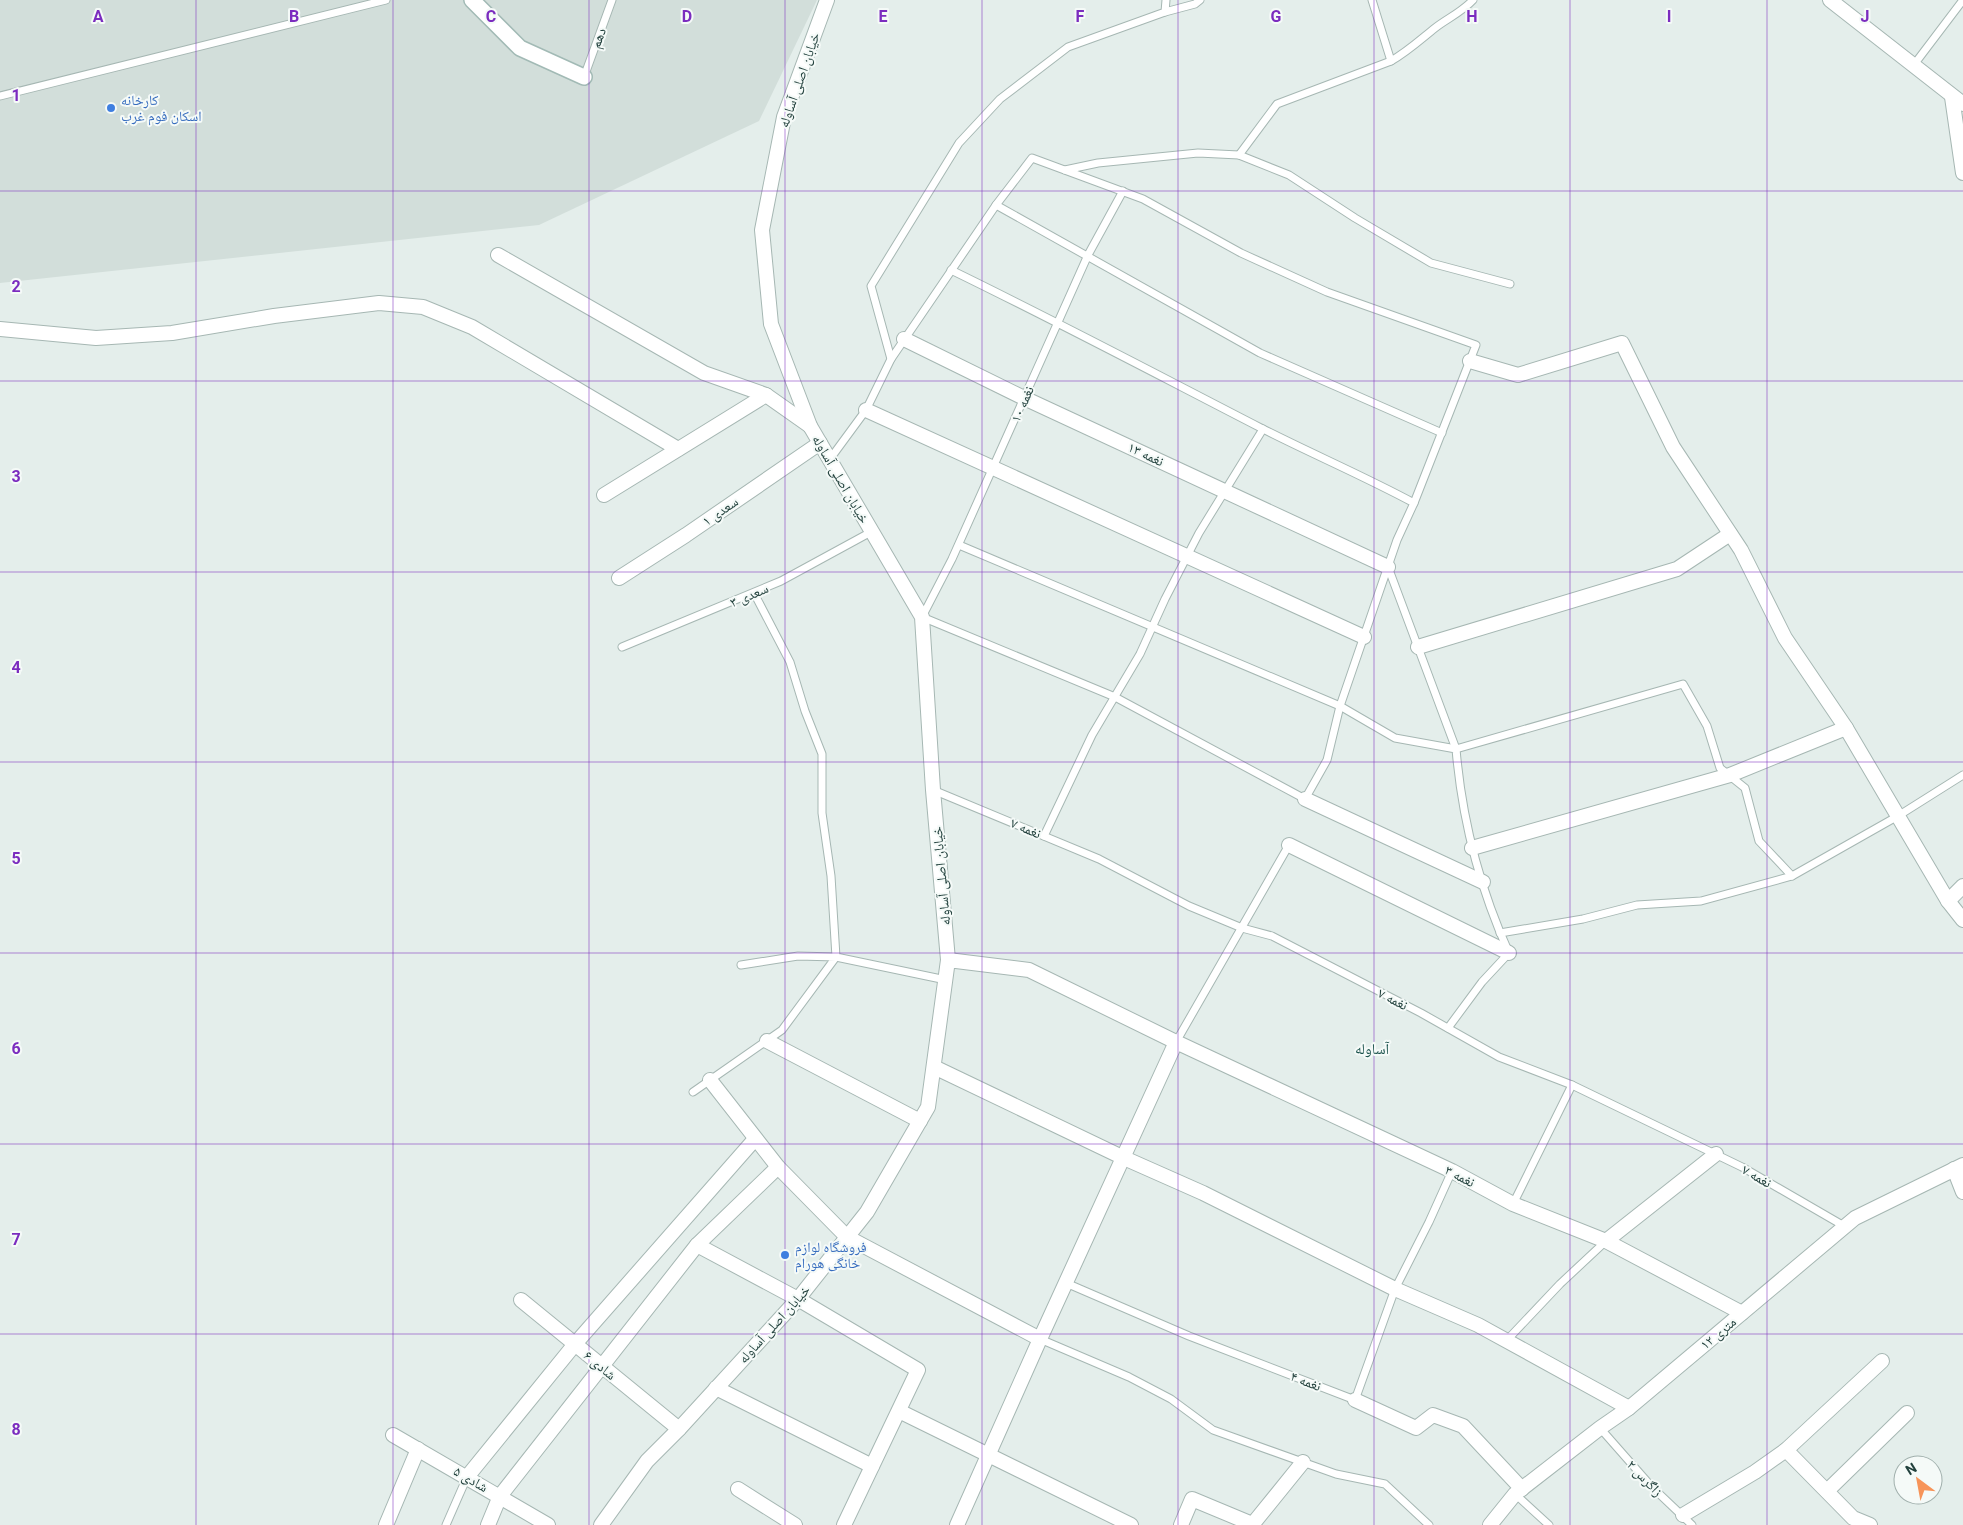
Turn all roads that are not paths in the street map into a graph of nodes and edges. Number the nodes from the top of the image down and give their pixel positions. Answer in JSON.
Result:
{"nodes":[{"id":1,"x":386,"y":0,"type":"edge"},
{"id":2,"x":472,"y":0,"type":"edge"},
{"id":3,"x":612,"y":0,"type":"edge"},
{"id":4,"x":827,"y":0,"type":"edge"},
{"id":5,"x":1166,"y":0,"type":"edge"},
{"id":6,"x":1200,"y":0,"type":"edge"},
{"id":7,"x":1372,"y":0,"type":"edge"},
{"id":8,"x":1473,"y":0,"type":"edge"},
{"id":9,"x":1830,"y":0,"type":"edge"},
{"id":10,"x":1963,"y":0,"type":"edge"},
{"id":11,"x":1165,"y":12,"type":"junction"},
{"id":12,"x":1391,"y":61,"type":"junction"},
{"id":13,"x":1913,"y":66,"type":"junction"},
{"id":14,"x":584,"y":77,"type":"joint"},
{"id":15,"x":0,"y":96,"type":"edge"},
{"id":16,"x":1958,"y":100,"type":"edge"},
{"id":17,"x":1239,"y":155,"type":"junction"},
{"id":18,"x":1065,"y":170,"type":"junction"},
{"id":19,"x":1963,"y":172,"type":"edge"},
{"id":20,"x":1123,"y":191,"type":"junction"},
{"id":21,"x":996,"y":205,"type":"junction"},
{"id":22,"x":498,"y":255,"type":"dead end"},
{"id":23,"x":1088,"y":255,"type":"junction"},
{"id":24,"x":951,"y":270,"type":"junction"},
{"id":25,"x":1510,"y":284,"type":"dead end"},
{"id":26,"x":1058,"y":322,"type":"junction"},
{"id":27,"x":0,"y":329,"type":"edge"},
{"id":28,"x":904,"y":339,"type":"junction"},
{"id":29,"x":890,"y":360,"type":"junction"},
{"id":30,"x":1470,"y":361,"type":"junction"},
{"id":31,"x":766,"y":395,"type":"junction"},
{"id":32,"x":1024,"y":398,"type":"junction"},
{"id":33,"x":866,"y":410,"type":"junction"},
{"id":34,"x":810,"y":426,"type":"junction"},
{"id":35,"x":1263,"y":429,"type":"junction"},
{"id":36,"x":1442,"y":433,"type":"junction"},
{"id":37,"x":820,"y":442,"type":"junction"},
{"id":38,"x":678,"y":450,"type":"junction"},
{"id":39,"x":829,"y":460,"type":"junction"},
{"id":40,"x":992,"y":469,"type":"junction"},
{"id":41,"x":1225,"y":491,"type":"junction"},
{"id":42,"x":604,"y":495,"type":"dead end"},
{"id":43,"x":1414,"y":503,"type":"junction"},
{"id":44,"x":872,"y":532,"type":"junction"},
{"id":45,"x":1730,"y":534,"type":"junction"},
{"id":46,"x":959,"y":545,"type":"junction"},
{"id":47,"x":1187,"y":556,"type":"junction"},
{"id":48,"x":1388,"y":567,"type":"junction"},
{"id":49,"x":619,"y":578,"type":"dead end"},
{"id":50,"x":754,"y":593,"type":"junction"},
{"id":51,"x":922,"y":618,"type":"junction"},
{"id":52,"x":1152,"y":628,"type":"junction"},
{"id":53,"x":1364,"y":637,"type":"junction"},
{"id":54,"x":622,"y":647,"type":"dead end"},
{"id":55,"x":1418,"y":647,"type":"junction"},
{"id":56,"x":1115,"y":697,"type":"junction"},
{"id":57,"x":1340,"y":706,"type":"junction"},
{"id":58,"x":1846,"y":728,"type":"junction"},
{"id":59,"x":1456,"y":749,"type":"junction"},
{"id":60,"x":1730,"y":775,"type":"junction"},
{"id":61,"x":1963,"y":775,"type":"edge"},
{"id":62,"x":933,"y":790,"type":"junction"},
{"id":63,"x":1305,"y":798,"type":"junction"},
{"id":64,"x":1898,"y":816,"type":"junction"},
{"id":65,"x":1044,"y":836,"type":"junction"},
{"id":66,"x":1289,"y":845,"type":"joint"},
{"id":67,"x":1472,"y":848,"type":"junction"},
{"id":68,"x":1792,"y":876,"type":"junction"},
{"id":69,"x":1483,"y":882,"type":"junction"},
{"id":70,"x":1963,"y":886,"type":"edge"},
{"id":71,"x":1948,"y":900,"type":"junction"},
{"id":72,"x":1963,"y":920,"type":"edge"},
{"id":73,"x":1242,"y":928,"type":"junction"},
{"id":74,"x":1500,"y":933,"type":"junction"},
{"id":75,"x":1509,"y":953,"type":"junction"},
{"id":76,"x":836,"y":957,"type":"junction"},
{"id":77,"x":948,"y":960,"type":"junction"},
{"id":78,"x":741,"y":965,"type":"dead end"},
{"id":79,"x":946,"y":980,"type":"junction"},
{"id":80,"x":1448,"y":1028,"type":"junction"},
{"id":81,"x":766,"y":1041,"type":"junction"},
{"id":82,"x":1176,"y":1042,"type":"junction"},
{"id":83,"x":934,"y":1066,"type":"junction"},
{"id":84,"x":710,"y":1080,"type":"junction"},
{"id":85,"x":1572,"y":1085,"type":"junction"},
{"id":86,"x":694,"y":1092,"type":"dead end"},
{"id":87,"x":920,"y":1121,"type":"junction"},
{"id":88,"x":755,"y":1138,"type":"junction"},
{"id":89,"x":1716,"y":1154,"type":"junction"},
{"id":90,"x":1124,"y":1158,"type":"junction"},
{"id":91,"x":778,"y":1167,"type":"junction"},
{"id":92,"x":1959,"y":1167,"type":"edge"},
{"id":93,"x":1452,"y":1171,"type":"junction"},
{"id":94,"x":1963,"y":1192,"type":"edge"},
{"id":95,"x":1513,"y":1204,"type":"junction"},
{"id":96,"x":1844,"y":1226,"type":"junction"},
{"id":97,"x":847,"y":1237,"type":"junction"},
{"id":98,"x":1606,"y":1241,"type":"junction"},
{"id":99,"x":697,"y":1244,"type":"junction"},
{"id":100,"x":1066,"y":1283,"type":"junction"},
{"id":101,"x":1395,"y":1289,"type":"junction"},
{"id":102,"x":798,"y":1299,"type":"junction"},
{"id":103,"x":521,"y":1300,"type":"dead end"},
{"id":104,"x":1742,"y":1313,"type":"junction"},
{"id":105,"x":1040,"y":1339,"type":"junction"},
{"id":106,"x":1507,"y":1340,"type":"junction"},
{"id":107,"x":575,"y":1344,"type":"junction"},
{"id":108,"x":1882,"y":1361,"type":"dead end"},
{"id":109,"x":601,"y":1366,"type":"junction"},
{"id":110,"x":716,"y":1388,"type":"junction"},
{"id":111,"x":1355,"y":1400,"type":"junction"},
{"id":112,"x":1629,"y":1408,"type":"junction"},
{"id":113,"x":898,"y":1411,"type":"junction"},
{"id":114,"x":1907,"y":1413,"type":"dead end"},
{"id":115,"x":1600,"y":1428,"type":"junction"},
{"id":116,"x":679,"y":1429,"type":"junction"},
{"id":117,"x":393,"y":1435,"type":"dead end"},
{"id":118,"x":418,"y":1449,"type":"junction"},
{"id":119,"x":1786,"y":1450,"type":"junction"},
{"id":120,"x":989,"y":1455,"type":"junction"},
{"id":121,"x":1303,"y":1462,"type":"junction"},
{"id":122,"x":872,"y":1466,"type":"junction"},
{"id":123,"x":467,"y":1477,"type":"junction"},
{"id":124,"x":738,"y":1489,"type":"dead end"},
{"id":125,"x":1827,"y":1491,"type":"junction"},
{"id":126,"x":1519,"y":1492,"type":"junction"},
{"id":127,"x":500,"y":1496,"type":"junction"},
{"id":128,"x":1687,"y":1520,"type":"edge"},
{"id":129,"x":386,"y":1525,"type":"edge"},
{"id":130,"x":446,"y":1525,"type":"edge"},
{"id":131,"x":488,"y":1525,"type":"edge"},
{"id":132,"x":548,"y":1525,"type":"edge"},
{"id":133,"x":601,"y":1525,"type":"edge"},
{"id":134,"x":795,"y":1525,"type":"edge"},
{"id":135,"x":844,"y":1525,"type":"edge"},
{"id":136,"x":957,"y":1525,"type":"edge"},
{"id":137,"x":1131,"y":1525,"type":"edge"},
{"id":138,"x":1181,"y":1525,"type":"edge"},
{"id":139,"x":1252,"y":1525,"type":"edge"},
{"id":140,"x":1429,"y":1525,"type":"edge"},
{"id":141,"x":1490,"y":1525,"type":"edge"},
{"id":142,"x":1549,"y":1525,"type":"edge"},
{"id":143,"x":1870,"y":1525,"type":"edge"}],
"edges":[{"from":1,"to":15,"type":"lane"},
{"from":2,"to":14,"type":"street"},
{"from":3,"to":14,"type":"lane","name":"دهم"},
{"from":4,"to":34,"type":"street","name":"خیابان اصلی آساوله"},
{"from":5,"to":11,"type":"lane"},
{"from":6,"to":11,"type":"lane"},
{"from":7,"to":12,"type":"lane"},
{"from":8,"to":12,"type":"lane"},
{"from":9,"to":13,"type":"street"},
{"from":10,"to":13,"type":"lane"},
{"from":11,"to":29,"type":"lane"},
{"from":12,"to":17,"type":"lane"},
{"from":13,"to":16,"type":"street"},
{"from":16,"to":19,"type":"street"},
{"from":17,"to":18,"type":"lane"},
{"from":17,"to":25,"type":"lane"},
{"from":18,"to":20,"type":"lane"},
{"from":18,"to":21,"type":"lane"},
{"from":20,"to":23,"type":"lane","name":"نغمه ۱۰"},
{"from":20,"to":30,"type":"lane"},
{"from":21,"to":23,"type":"lane"},
{"from":21,"to":24,"type":"lane"},
{"from":22,"to":31,"type":"street"},
{"from":23,"to":26,"type":"lane","name":"نغمه ۱۰"},
{"from":23,"to":36,"type":"lane"},
{"from":24,"to":26,"type":"lane"},
{"from":24,"to":28,"type":"lane"},
{"from":26,"to":32,"type":"lane","name":"نغمه ۱۰"},
{"from":26,"to":35,"type":"lane"},
{"from":27,"to":38,"type":"street"},
{"from":28,"to":29,"type":"lane"},
{"from":28,"to":32,"type":"street","name":"نغمه ۱۳"},
{"from":29,"to":33,"type":"lane"},
{"from":30,"to":36,"type":"lane"},
{"from":30,"to":45,"type":"street"},
{"from":31,"to":34,"type":"street"},
{"from":31,"to":38,"type":"street"},
{"from":32,"to":40,"type":"lane","name":"نغمه ۱۰"},
{"from":32,"to":41,"type":"street","name":"نغمه ۱۳"},
{"from":33,"to":39,"type":"lane"},
{"from":33,"to":40,"type":"street"},
{"from":34,"to":37,"type":"street","name":"خیابان اصلی آساوله"},
{"from":35,"to":41,"type":"lane"},
{"from":35,"to":43,"type":"lane"},
{"from":36,"to":43,"type":"lane"},
{"from":37,"to":39,"type":"street","name":"خیابان اصلی آساوله"},
{"from":37,"to":49,"type":"street","name":"سعدی ۱"},
{"from":38,"to":42,"type":"street"},
{"from":39,"to":44,"type":"street","name":"خیابان اصلی آساوله"},
{"from":40,"to":46,"type":"lane","name":"نغمه ۱۰"},
{"from":40,"to":47,"type":"street"},
{"from":41,"to":47,"type":"lane"},
{"from":41,"to":48,"type":"street","name":"نغمه ۱۳"},
{"from":43,"to":48,"type":"lane"},
{"from":44,"to":50,"type":"lane","name":"سعدی ۳"},
{"from":44,"to":51,"type":"street","name":"خیابان اصلی آساوله"},
{"from":45,"to":55,"type":"street"},
{"from":45,"to":58,"type":"street"},
{"from":46,"to":51,"type":"lane","name":"نغمه ۱۰"},
{"from":46,"to":52,"type":"lane"},
{"from":47,"to":52,"type":"lane"},
{"from":47,"to":53,"type":"street"},
{"from":48,"to":53,"type":"lane"},
{"from":48,"to":55,"type":"lane"},
{"from":50,"to":54,"type":"lane","name":"سعدی ۳"},
{"from":50,"to":76,"type":"lane"},
{"from":51,"to":56,"type":"lane"},
{"from":51,"to":62,"type":"street","name":"خیابان اصلی آساوله"},
{"from":52,"to":56,"type":"lane"},
{"from":52,"to":57,"type":"lane"},
{"from":53,"to":57,"type":"lane"},
{"from":55,"to":59,"type":"lane"},
{"from":56,"to":63,"type":"lane"},
{"from":56,"to":65,"type":"lane"},
{"from":57,"to":59,"type":"lane"},
{"from":57,"to":63,"type":"lane"},
{"from":58,"to":60,"type":"street"},
{"from":58,"to":64,"type":"street"},
{"from":59,"to":60,"type":"lane"},
{"from":59,"to":67,"type":"lane"},
{"from":60,"to":67,"type":"street"},
{"from":60,"to":68,"type":"lane"},
{"from":61,"to":64,"type":"lane"},
{"from":62,"to":65,"type":"lane","name":"نغمه ۷"},
{"from":62,"to":77,"type":"street","name":"خیابان اصلی آساوله"},
{"from":63,"to":69,"type":"street"},
{"from":64,"to":68,"type":"lane"},
{"from":64,"to":71,"type":"street"},
{"from":65,"to":73,"type":"lane","name":"نغمه ۷"},
{"from":66,"to":73,"type":"lane"},
{"from":66,"to":75,"type":"street"},
{"from":67,"to":69,"type":"lane"},
{"from":68,"to":74,"type":"lane"},
{"from":69,"to":74,"type":"lane"},
{"from":70,"to":71,"type":"street"},
{"from":71,"to":72,"type":"street"},
{"from":73,"to":80,"type":"lane","name":"نغمه ۷"},
{"from":73,"to":82,"type":"lane"},
{"from":74,"to":75,"type":"lane"},
{"from":75,"to":80,"type":"lane"},
{"from":76,"to":78,"type":"lane"},
{"from":76,"to":79,"type":"lane"},
{"from":76,"to":81,"type":"lane"},
{"from":77,"to":79,"type":"street","name":"خیابان اصلی آساوله"},
{"from":77,"to":82,"type":"street"},
{"from":79,"to":83,"type":"street","name":"خیابان اصلی آساوله"},
{"from":80,"to":85,"type":"lane","name":"نغمه ۷"},
{"from":81,"to":84,"type":"lane"},
{"from":81,"to":87,"type":"street"},
{"from":82,"to":90,"type":"street"},
{"from":82,"to":93,"type":"street","name":"نغمه ۳"},
{"from":83,"to":87,"type":"street","name":"خیابان اصلی آساوله"},
{"from":83,"to":90,"type":"street"},
{"from":84,"to":86,"type":"lane"},
{"from":84,"to":88,"type":"street"},
{"from":85,"to":89,"type":"lane","name":"نغمه ۷"},
{"from":85,"to":95,"type":"lane"},
{"from":87,"to":97,"type":"street","name":"خیابان اصلی آساوله"},
{"from":88,"to":91,"type":"street"},
{"from":88,"to":107,"type":"street"},
{"from":89,"to":96,"type":"lane","name":"نغمه ۷"},
{"from":89,"to":98,"type":"street"},
{"from":90,"to":100,"type":"street"},
{"from":90,"to":101,"type":"street"},
{"from":91,"to":97,"type":"street"},
{"from":91,"to":99,"type":"street"},
{"from":92,"to":94,"type":"street"},
{"from":92,"to":96,"type":"street","name":"۱۲ متری"},
{"from":93,"to":95,"type":"street","name":"نغمه ۳"},
{"from":93,"to":101,"type":"lane"},
{"from":95,"to":98,"type":"street","name":"نغمه ۳"},
{"from":96,"to":104,"type":"street","name":"۱۲ متری"},
{"from":97,"to":102,"type":"street","name":"خیابان اصلی آساوله"},
{"from":97,"to":105,"type":"street"},
{"from":98,"to":104,"type":"street","name":"نغمه ۳"},
{"from":98,"to":106,"type":"lane"},
{"from":99,"to":102,"type":"street"},
{"from":99,"to":109,"type":"street"},
{"from":100,"to":105,"type":"street"},
{"from":100,"to":111,"type":"lane","name":"نغمه ۴"},
{"from":101,"to":106,"type":"street"},
{"from":101,"to":111,"type":"lane"},
{"from":102,"to":110,"type":"street","name":"خیابان اصلی آساوله"},
{"from":102,"to":113,"type":"street"},
{"from":103,"to":107,"type":"street","name":"شادی ۶"},
{"from":104,"to":112,"type":"street","name":"۱۲ متری"},
{"from":105,"to":120,"type":"street"},
{"from":105,"to":121,"type":"lane"},
{"from":106,"to":112,"type":"street"},
{"from":107,"to":109,"type":"street","name":"شادی ۶"},
{"from":107,"to":123,"type":"street"},
{"from":108,"to":119,"type":"street"},
{"from":109,"to":116,"type":"street","name":"شادی ۶"},
{"from":109,"to":127,"type":"street"},
{"from":110,"to":116,"type":"street","name":"خیابان اصلی آساوله"},
{"from":110,"to":122,"type":"street"},
{"from":111,"to":126,"type":"street","name":"نغمه ۴"},
{"from":112,"to":115,"type":"street","name":"۱۲ متری"},
{"from":113,"to":120,"type":"street"},
{"from":113,"to":122,"type":"street"},
{"from":114,"to":125,"type":"street"},
{"from":115,"to":126,"type":"street","name":"۱۲ متری"},
{"from":115,"to":128,"type":"lane","name":"زاگرس ۲"},
{"from":116,"to":133,"type":"street","name":"خیابان اصلی آساوله"},
{"from":117,"to":118,"type":"street","name":"شادی ۵"},
{"from":118,"to":123,"type":"street","name":"شادی ۵"},
{"from":118,"to":129,"type":"street"},
{"from":119,"to":125,"type":"street"},
{"from":119,"to":128,"type":"street"},
{"from":120,"to":136,"type":"street"},
{"from":120,"to":137,"type":"street"},
{"from":121,"to":139,"type":"street"},
{"from":121,"to":140,"type":"lane"},
{"from":122,"to":135,"type":"street"},
{"from":123,"to":127,"type":"street","name":"شادی ۵"},
{"from":123,"to":130,"type":"lane"},
{"from":124,"to":134,"type":"street"},
{"from":125,"to":143,"type":"street"},
{"from":126,"to":141,"type":"street","name":"۱۲ متری"},
{"from":126,"to":142,"type":"lane"},
{"from":127,"to":131,"type":"street"},
{"from":127,"to":132,"type":"street","name":"شادی ۵"},
{"from":138,"to":139,"type":"street"}]}
